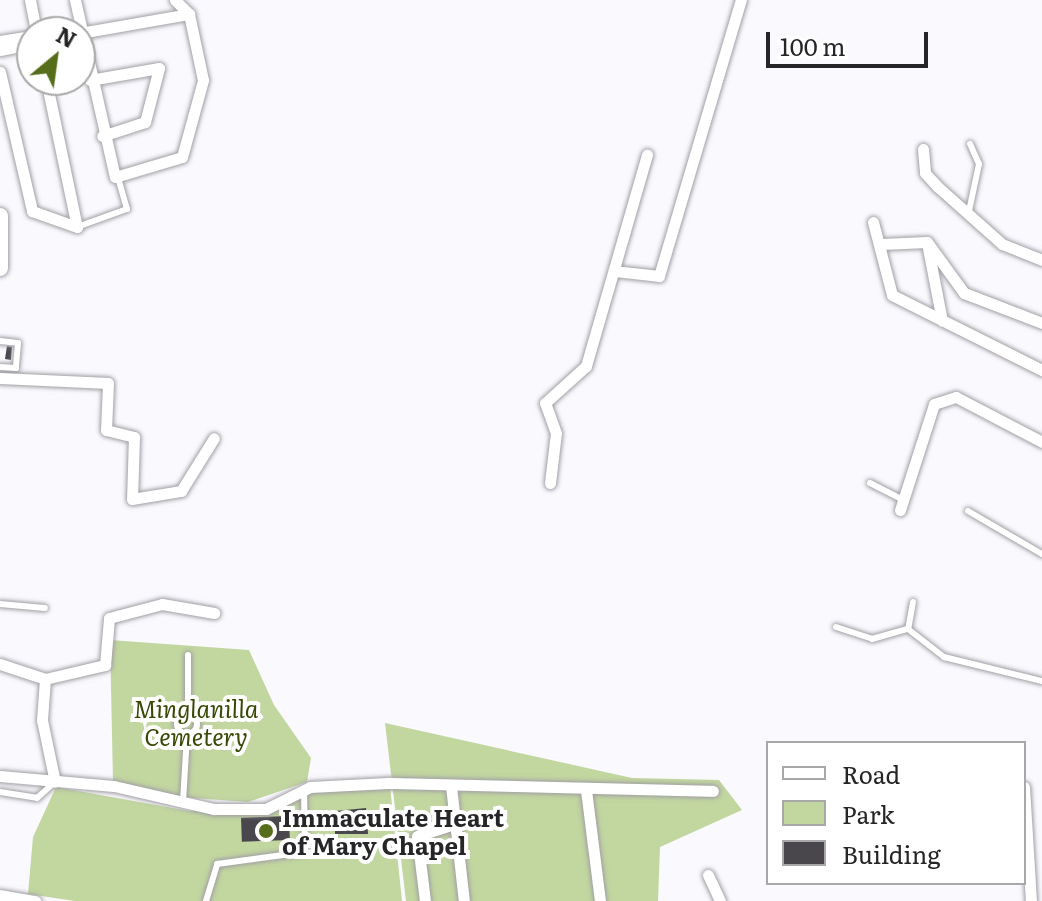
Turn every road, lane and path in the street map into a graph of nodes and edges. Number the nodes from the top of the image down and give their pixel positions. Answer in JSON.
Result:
{"nodes":[{"id":1,"x":175,"y":0,"type":"edge"},
{"id":2,"x":741,"y":0,"type":"edge"},
{"id":3,"x":189,"y":14,"type":"junction"},
{"id":4,"x":96,"y":29,"type":"edge"},
{"id":5,"x":0,"y":72,"type":"edge"},
{"id":6,"x":96,"y":79,"type":"edge"},
{"id":7,"x":49,"y":96,"type":"edge"},
{"id":8,"x":93,"y":96,"type":"edge"},
{"id":9,"x":102,"y":136,"type":"junction"},
{"id":10,"x":970,"y":144,"type":"dead end"},
{"id":11,"x":923,"y":149,"type":"dead end"},
{"id":12,"x":647,"y":155,"type":"dead end"},
{"id":13,"x":118,"y":177,"type":"junction"},
{"id":14,"x":969,"y":211,"type":"junction"},
{"id":15,"x":0,"y":216,"type":"edge"},
{"id":16,"x":873,"y":222,"type":"dead end"},
{"id":17,"x":77,"y":227,"type":"junction"},
{"id":18,"x":2,"y":241,"type":"edge"},
{"id":19,"x":927,"y":242,"type":"junction"},
{"id":20,"x":881,"y":244,"type":"junction"},
{"id":21,"x":0,"y":260,"type":"edge"},
{"id":22,"x":1042,"y":260,"type":"edge"},
{"id":23,"x":0,"y":268,"type":"edge"},
{"id":24,"x":614,"y":271,"type":"junction"},
{"id":25,"x":942,"y":321,"type":"junction"},
{"id":26,"x":1042,"y":323,"type":"edge"},
{"id":27,"x":0,"y":341,"type":"edge"},
{"id":28,"x":0,"y":367,"type":"edge"},
{"id":29,"x":1042,"y":370,"type":"edge"},
{"id":30,"x":0,"y":378,"type":"edge"},
{"id":31,"x":214,"y":438,"type":"dead end"},
{"id":32,"x":1042,"y":442,"type":"edge"},
{"id":33,"x":550,"y":483,"type":"dead end"},
{"id":34,"x":870,"y":483,"type":"dead end"},
{"id":35,"x":902,"y":505,"type":"joint"},
{"id":36,"x":968,"y":511,"type":"dead end"},
{"id":37,"x":1042,"y":554,"type":"edge"},
{"id":38,"x":913,"y":602,"type":"dead end"},
{"id":39,"x":0,"y":604,"type":"edge"},
{"id":40,"x":45,"y":608,"type":"dead end"},
{"id":41,"x":214,"y":613,"type":"dead end"},
{"id":42,"x":836,"y":627,"type":"dead end"},
{"id":43,"x":908,"y":629,"type":"junction"},
{"id":44,"x":188,"y":655,"type":"dead end"},
{"id":45,"x":0,"y":664,"type":"edge"},
{"id":46,"x":45,"y":679,"type":"junction"},
{"id":47,"x":1042,"y":681,"type":"edge"},
{"id":48,"x":188,"y":714,"type":"junction"},
{"id":49,"x":187,"y":734,"type":"junction"},
{"id":50,"x":0,"y":776,"type":"edge"},
{"id":51,"x":22,"y":778,"type":"junction"},
{"id":52,"x":55,"y":782,"type":"junction"},
{"id":53,"x":451,"y":786,"type":"junction"},
{"id":54,"x":304,"y":790,"type":"junction"},
{"id":55,"x":586,"y":790,"type":"junction"},
{"id":56,"x":713,"y":791,"type":"dead end"},
{"id":57,"x":0,"y":792,"type":"edge"},
{"id":58,"x":20,"y":796,"type":"junction"},
{"id":59,"x":183,"y":803,"type":"junction"},
{"id":60,"x":1026,"y":820,"type":"edge"},
{"id":61,"x":454,"y":824,"type":"junction"},
{"id":62,"x":708,"y":875,"type":"dead end"},
{"id":63,"x":0,"y":895,"type":"edge"},
{"id":64,"x":35,"y":901,"type":"edge"},
{"id":65,"x":206,"y":901,"type":"edge"},
{"id":66,"x":425,"y":901,"type":"edge"},
{"id":67,"x":464,"y":901,"type":"edge"},
{"id":68,"x":600,"y":901,"type":"edge"},
{"id":69,"x":720,"y":901,"type":"edge"},
{"id":70,"x":1031,"y":901,"type":"edge"}],
"edges":[{"from":1,"to":3,"type":"street"},
{"from":2,"to":24,"type":"street"},
{"from":3,"to":4,"type":"street"},
{"from":3,"to":13,"type":"street"},
{"from":5,"to":17,"type":"street"},
{"from":6,"to":9,"type":"street"},
{"from":7,"to":17,"type":"street"},
{"from":8,"to":9,"type":"street"},
{"from":9,"to":13,"type":"street"},
{"from":10,"to":14,"type":"lane"},
{"from":11,"to":14,"type":"street"},
{"from":12,"to":24,"type":"street"},
{"from":13,"to":17,"type":"lane"},
{"from":14,"to":22,"type":"street"},
{"from":15,"to":18,"type":"street"},
{"from":16,"to":20,"type":"street"},
{"from":18,"to":21,"type":"street"},
{"from":19,"to":20,"type":"street"},
{"from":19,"to":25,"type":"street"},
{"from":19,"to":26,"type":"street"},
{"from":20,"to":25,"type":"street"},
{"from":21,"to":23,"type":"street"},
{"from":24,"to":33,"type":"street"},
{"from":25,"to":29,"type":"street"},
{"from":27,"to":28,"type":"lane"},
{"from":30,"to":31,"type":"street"},
{"from":32,"to":35,"type":"street"},
{"from":34,"to":35,"type":"lane"},
{"from":36,"to":37,"type":"lane"},
{"from":38,"to":43,"type":"lane"},
{"from":39,"to":40,"type":"lane"},
{"from":41,"to":46,"type":"street"},
{"from":42,"to":43,"type":"lane"},
{"from":43,"to":47,"type":"lane"},
{"from":44,"to":48,"type":"lane"},
{"from":45,"to":46,"type":"street"},
{"from":46,"to":52,"type":"street"},
{"from":48,"to":49,"type":"lane"},
{"from":48,"to":49,"type":"lane"},
{"from":49,"to":59,"type":"lane"},
{"from":50,"to":51,"type":"street"},
{"from":51,"to":52,"type":"street"},
{"from":51,"to":58,"type":"lane"},
{"from":52,"to":58,"type":"lane"},
{"from":52,"to":59,"type":"street"},
{"from":53,"to":54,"type":"street"},
{"from":53,"to":55,"type":"street"},
{"from":53,"to":61,"type":"street"},
{"from":54,"to":59,"type":"street"},
{"from":54,"to":65,"type":"lane"},
{"from":55,"to":56,"type":"street"},
{"from":55,"to":68,"type":"street"},
{"from":57,"to":58,"type":"lane"},
{"from":60,"to":70,"type":"street"},
{"from":61,"to":66,"type":"street"},
{"from":61,"to":67,"type":"street"},
{"from":62,"to":69,"type":"street"},
{"from":63,"to":64,"type":"street"}]}
